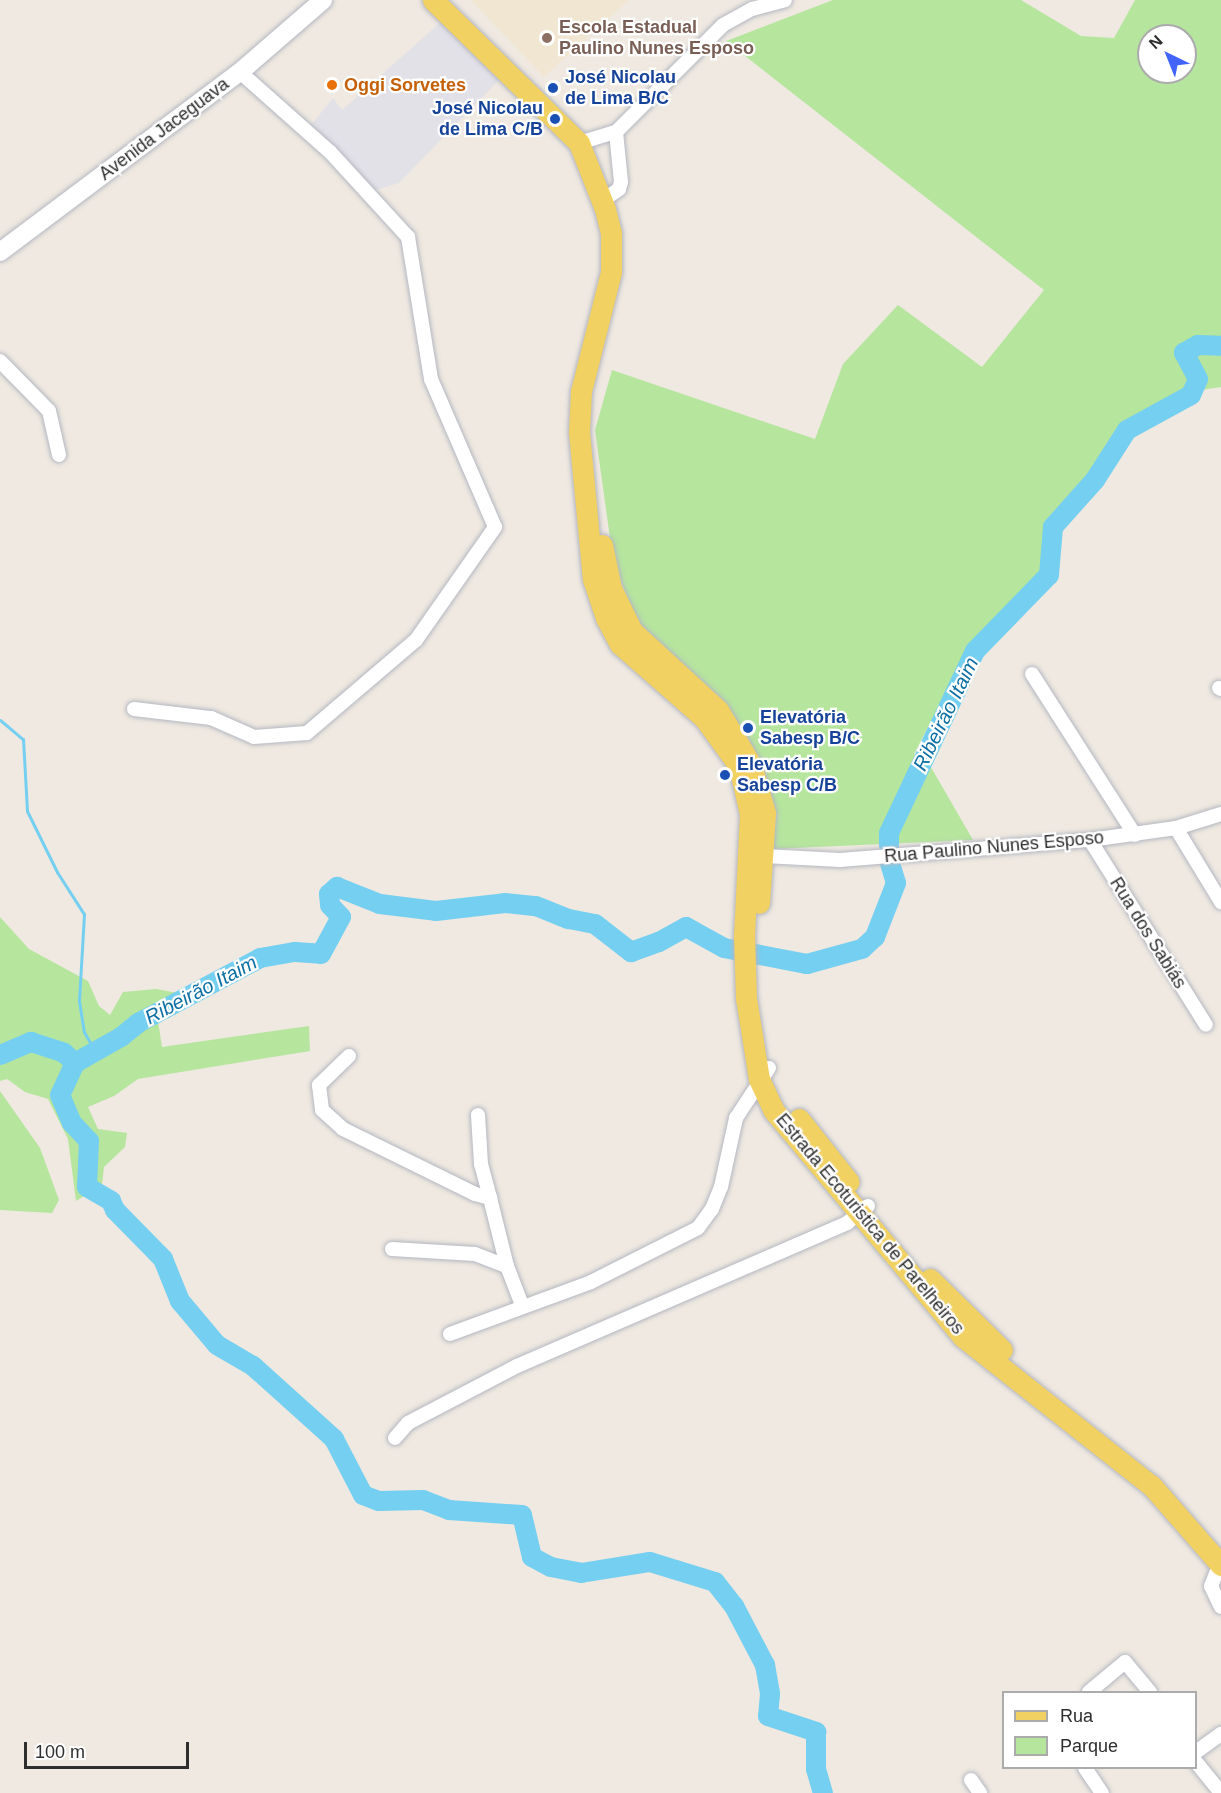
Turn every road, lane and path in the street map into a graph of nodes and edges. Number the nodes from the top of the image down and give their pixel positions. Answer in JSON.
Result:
{"nodes":[{"id":1,"x":323,"y":0,"type":"edge"},
{"id":2,"x":433,"y":0,"type":"edge"},
{"id":3,"x":448,"y":0,"type":"edge"},
{"id":4,"x":785,"y":0,"type":"edge"},
{"id":5,"x":240,"y":72,"type":"junction"},
{"id":6,"x":616,"y":132,"type":"junction"},
{"id":7,"x":585,"y":141,"type":"junction"},
{"id":8,"x":607,"y":198,"type":"junction"},
{"id":9,"x":0,"y":252,"type":"edge"},
{"id":10,"x":0,"y":361,"type":"edge"},
{"id":11,"x":59,"y":455,"type":"dead end"},
{"id":12,"x":1032,"y":674,"type":"dead end"},
{"id":13,"x":134,"y":709,"type":"dead end"},
{"id":14,"x":750,"y":814,"type":"junction"},
{"id":15,"x":1221,"y":814,"type":"edge"},
{"id":16,"x":1176,"y":828,"type":"junction"},
{"id":17,"x":1135,"y":835,"type":"junction"},
{"id":18,"x":1090,"y":840,"type":"junction"},
{"id":19,"x":764,"y":856,"type":"junction"},
{"id":20,"x":1221,"y":902,"type":"edge"},
{"id":21,"x":748,"y":930,"type":"junction"},
{"id":22,"x":1206,"y":1025,"type":"dead end"},
{"id":23,"x":349,"y":1056,"type":"dead end"},
{"id":24,"x":764,"y":1074,"type":"junction"},
{"id":25,"x":478,"y":1115,"type":"dead end"},
{"id":26,"x":490,"y":1198,"type":"junction"},
{"id":27,"x":864,"y":1211,"type":"junction"},
{"id":28,"x":392,"y":1249,"type":"dead end"},
{"id":29,"x":507,"y":1266,"type":"junction"},
{"id":30,"x":522,"y":1305,"type":"junction"},
{"id":31,"x":450,"y":1334,"type":"dead end"},
{"id":32,"x":395,"y":1438,"type":"dead end"},
{"id":33,"x":1221,"y":1558,"type":"edge"},
{"id":34,"x":1221,"y":1607,"type":"edge"},
{"id":35,"x":1090,"y":1691,"type":"edge"},
{"id":36,"x":1149,"y":1691,"type":"edge"},
{"id":37,"x":1221,"y":1734,"type":"edge"},
{"id":38,"x":1197,"y":1751,"type":"edge"},
{"id":39,"x":1197,"y":1763,"type":"edge"},
{"id":40,"x":1086,"y":1769,"type":"edge"},
{"id":41,"x":970,"y":1779,"type":"dead end"},
{"id":42,"x":980,"y":1793,"type":"edge"},
{"id":43,"x":1102,"y":1793,"type":"edge"},
{"id":44,"x":1221,"y":1793,"type":"edge"}],
"edges":[{"from":1,"to":5,"type":"main road","name":"Avenida Jaceguava"},
{"from":2,"to":7,"type":"main road","name":"Estrada Ecoturistica de Parelheiros"},
{"from":3,"to":7,"type":"main road","name":"Estrada Ecoturistica de Parelheiros"},
{"from":4,"to":6,"type":"street"},
{"from":5,"to":9,"type":"main road","name":"Avenida Jaceguava"},
{"from":5,"to":13,"type":"street"},
{"from":6,"to":7,"type":"street"},
{"from":6,"to":8,"type":"street"},
{"from":7,"to":8,"type":"main road","name":"Estrada Ecoturistica de Parelheiros"},
{"from":8,"to":14,"type":"main road","name":"Estrada Ecoturistica de Parelheiros"},
{"from":8,"to":19,"type":"main road","name":"Estrada Ecoturistica de Parelheiros"},
{"from":10,"to":11,"type":"street"},
{"from":12,"to":17,"type":"street"},
{"from":14,"to":19,"type":"main road"},
{"from":14,"to":21,"type":"main road","name":"Estrada Ecoturistica de Parelheiros"},
{"from":15,"to":16,"type":"street","name":"Rua Paulino Nunes Esposo"},
{"from":16,"to":17,"type":"street","name":"Rua Paulino Nunes Esposo"},
{"from":16,"to":20,"type":"street"},
{"from":17,"to":18,"type":"street","name":"Rua Paulino Nunes Esposo"},
{"from":18,"to":19,"type":"street","name":"Rua Paulino Nunes Esposo"},
{"from":18,"to":22,"type":"street","name":"Rua dos Sabiás"},
{"from":19,"to":21,"type":"main road"},
{"from":21,"to":24,"type":"main road","name":"Estrada Ecoturistica de Parelheiros"},
{"from":23,"to":26,"type":"street"},
{"from":24,"to":27,"type":"main road","name":"Estrada Ecoturistica de Parelheiros"},
{"from":24,"to":30,"type":"street"},
{"from":25,"to":26,"type":"street"},
{"from":26,"to":29,"type":"street"},
{"from":27,"to":32,"type":"street"},
{"from":27,"to":33,"type":"main road","name":"Estrada Ecoturistica de Parelheiros"},
{"from":28,"to":29,"type":"street"},
{"from":29,"to":30,"type":"street"},
{"from":30,"to":31,"type":"street"},
{"from":33,"to":34,"type":"street"},
{"from":35,"to":36,"type":"street"},
{"from":37,"to":38,"type":"street"},
{"from":39,"to":44,"type":"street"},
{"from":40,"to":43,"type":"street"},
{"from":41,"to":42,"type":"street"}]}
